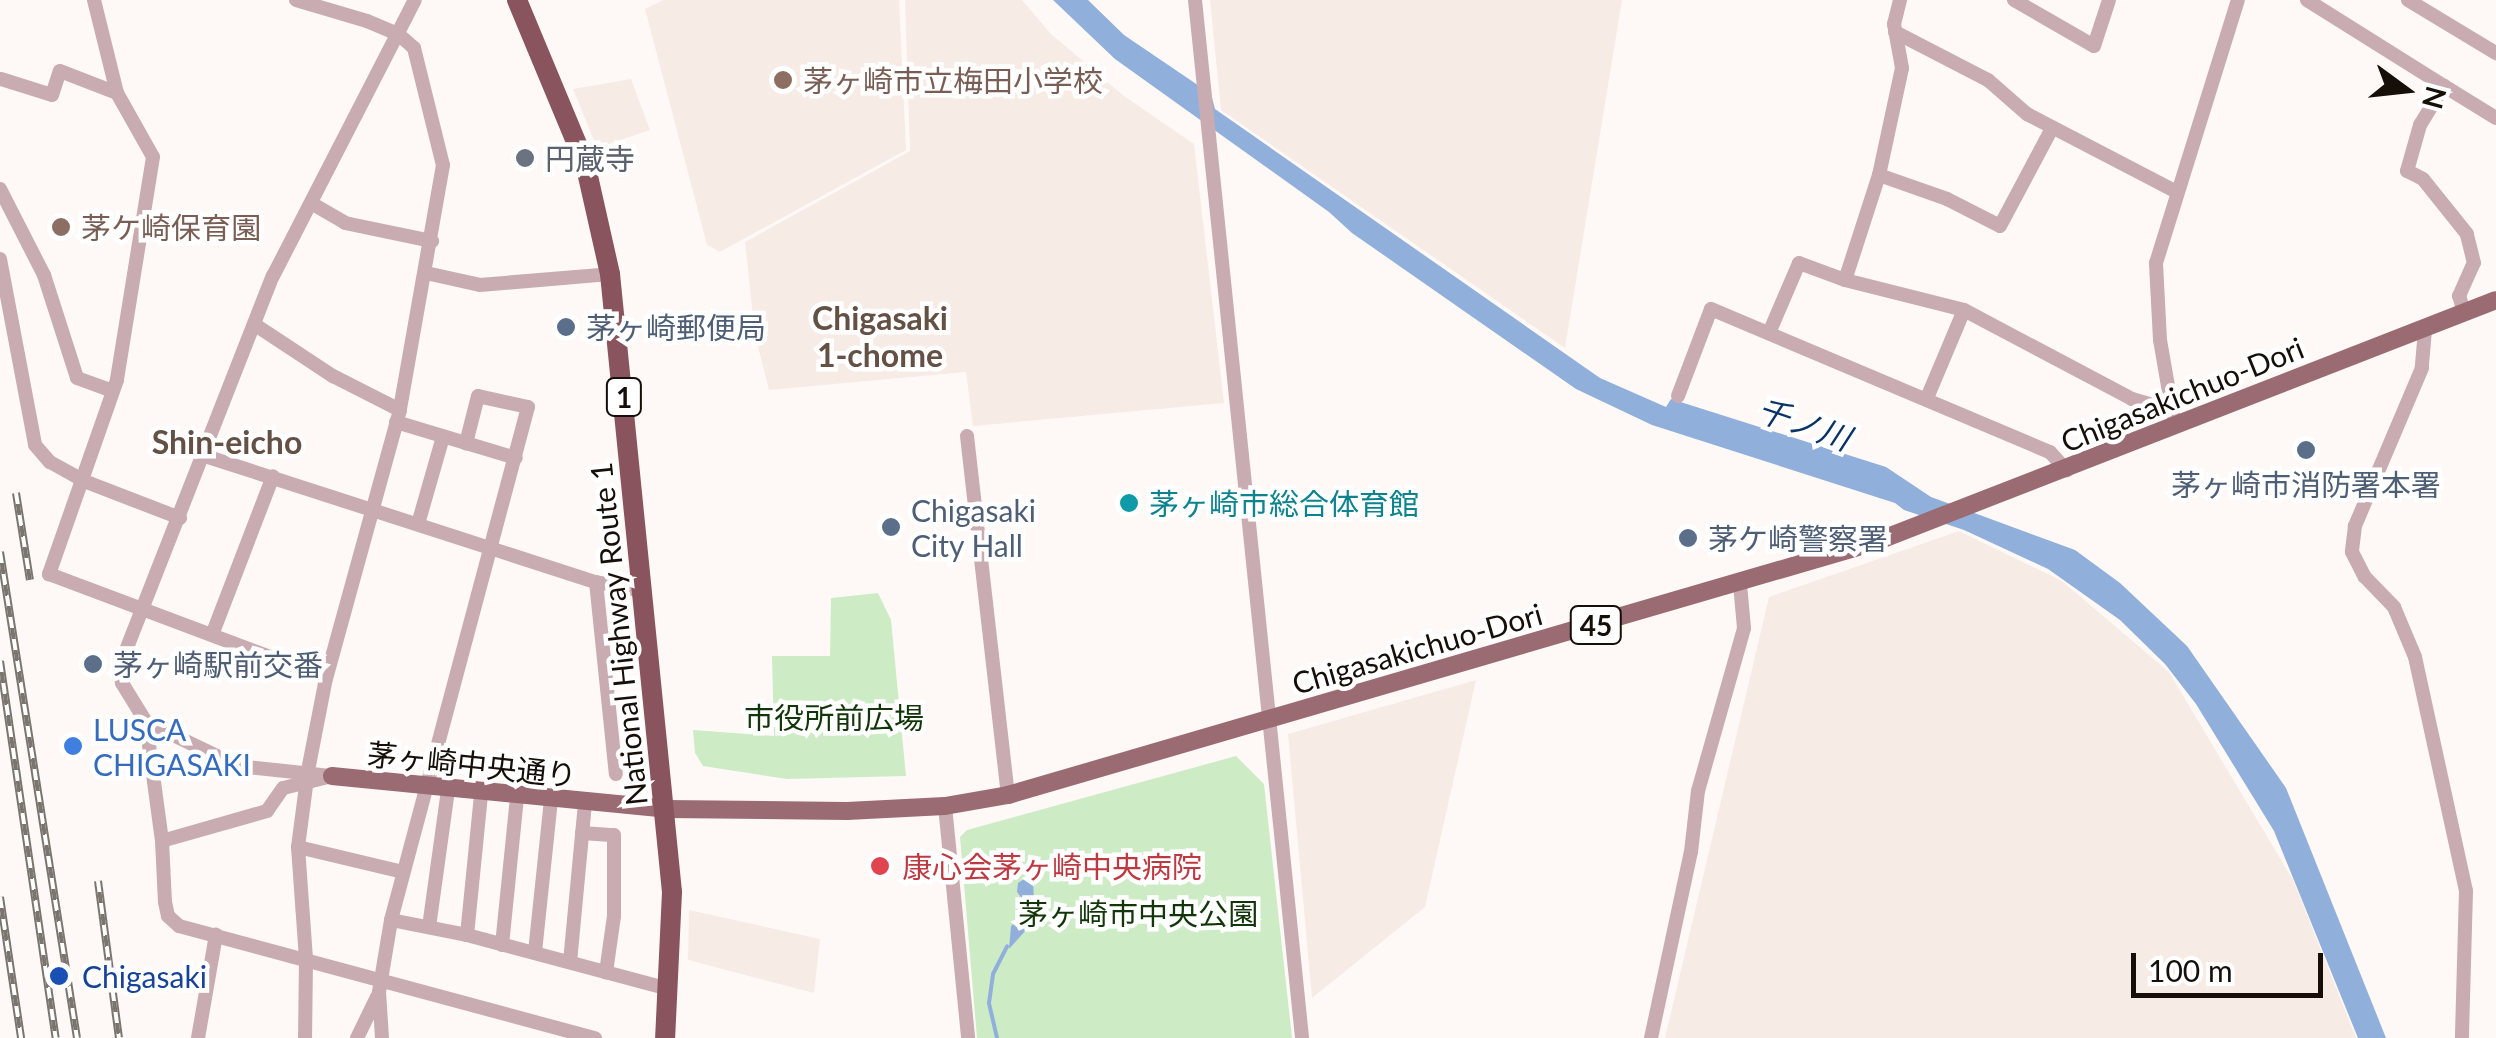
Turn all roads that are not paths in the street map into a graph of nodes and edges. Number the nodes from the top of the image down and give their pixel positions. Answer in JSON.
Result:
{"nodes":[{"id":1,"x":94,"y":0,"type":"edge"},
{"id":2,"x":296,"y":0,"type":"edge"},
{"id":3,"x":415,"y":0,"type":"edge"},
{"id":4,"x":518,"y":0,"type":"edge"},
{"id":5,"x":1195,"y":0,"type":"edge"},
{"id":6,"x":1900,"y":0,"type":"edge"},
{"id":7,"x":2014,"y":0,"type":"edge"},
{"id":8,"x":2110,"y":0,"type":"edge"},
{"id":9,"x":2238,"y":0,"type":"edge"},
{"id":10,"x":2307,"y":0,"type":"edge"},
{"id":11,"x":2408,"y":0,"type":"edge"},
{"id":12,"x":1895,"y":32,"type":"junction"},
{"id":13,"x":398,"y":34,"type":"junction"},
{"id":14,"x":2496,"y":53,"type":"edge"},
{"id":15,"x":1,"y":79,"type":"edge"},
{"id":16,"x":2444,"y":86,"type":"junction"},
{"id":17,"x":117,"y":93,"type":"junction"},
{"id":18,"x":2496,"y":118,"type":"edge"},
{"id":19,"x":2052,"y":128,"type":"junction"},
{"id":20,"x":1879,"y":176,"type":"junction"},
{"id":21,"x":0,"y":189,"type":"edge"},
{"id":22,"x":2175,"y":191,"type":"junction"},
{"id":23,"x":311,"y":203,"type":"junction"},
{"id":24,"x":432,"y":241,"type":"junction"},
{"id":25,"x":0,"y":259,"type":"edge"},
{"id":26,"x":426,"y":273,"type":"junction"},
{"id":27,"x":610,"y":274,"type":"junction"},
{"id":28,"x":1845,"y":280,"type":"junction"},
{"id":29,"x":2496,"y":300,"type":"edge"},
{"id":30,"x":1964,"y":310,"type":"junction"},
{"id":31,"x":2464,"y":312,"type":"junction"},
{"id":32,"x":254,"y":324,"type":"junction"},
{"id":33,"x":2425,"y":330,"type":"junction"},
{"id":34,"x":1769,"y":333,"type":"junction"},
{"id":35,"x":112,"y":391,"type":"junction"},
{"id":36,"x":1678,"y":396,"type":"dead end"},
{"id":37,"x":1927,"y":398,"type":"junction"},
{"id":38,"x":398,"y":416,"type":"junction"},
{"id":39,"x":2174,"y":418,"type":"junction"},
{"id":40,"x":444,"y":436,"type":"junction"},
{"id":41,"x":967,"y":436,"type":"dead end"},
{"id":42,"x":466,"y":443,"type":"junction"},
{"id":43,"x":206,"y":456,"type":"junction"},
{"id":44,"x":516,"y":458,"type":"junction"},
{"id":45,"x":2067,"y":470,"type":"junction"},
{"id":46,"x":273,"y":476,"type":"junction"},
{"id":47,"x":84,"y":481,"type":"junction"},
{"id":48,"x":373,"y":508,"type":"junction"},
{"id":49,"x":180,"y":518,"type":"junction"},
{"id":50,"x":418,"y":524,"type":"junction"},
{"id":51,"x":490,"y":545,"type":"junction"},
{"id":52,"x":596,"y":582,"type":"junction"},
{"id":53,"x":1740,"y":584,"type":"junction"},
{"id":54,"x":642,"y":591,"type":"junction"},
{"id":55,"x":142,"y":611,"type":"junction"},
{"id":56,"x":212,"y":635,"type":"junction"},
{"id":57,"x":326,"y":678,"type":"junction"},
{"id":58,"x":1272,"y":718,"type":"junction"},
{"id":59,"x":146,"y":722,"type":"junction"},
{"id":60,"x":616,"y":774,"type":"dead end"},
{"id":61,"x":332,"y":776,"type":"joint"},
{"id":62,"x":308,"y":777,"type":"junction"},
{"id":63,"x":424,"y":788,"type":"junction"},
{"id":64,"x":448,"y":790,"type":"junction"},
{"id":65,"x":481,"y":794,"type":"junction"},
{"id":66,"x":1008,"y":795,"type":"junction"},
{"id":67,"x":517,"y":797,"type":"junction"},
{"id":68,"x":550,"y":801,"type":"junction"},
{"id":69,"x":585,"y":804,"type":"junction"},
{"id":70,"x":945,"y":806,"type":"junction"},
{"id":71,"x":666,"y":809,"type":"junction"},
{"id":72,"x":582,"y":832,"type":"junction"},
{"id":73,"x":162,"y":841,"type":"junction"},
{"id":74,"x":298,"y":847,"type":"junction"},
{"id":75,"x":403,"y":872,"type":"junction"},
{"id":76,"x":391,"y":920,"type":"junction"},
{"id":77,"x":429,"y":927,"type":"junction"},
{"id":78,"x":467,"y":934,"type":"junction"},
{"id":79,"x":216,"y":935,"type":"junction"},
{"id":80,"x":502,"y":944,"type":"junction"},
{"id":81,"x":535,"y":952,"type":"junction"},
{"id":82,"x":306,"y":959,"type":"junction"},
{"id":83,"x":570,"y":962,"type":"junction"},
{"id":84,"x":606,"y":972,"type":"junction"},
{"id":85,"x":381,"y":985,"type":"junction"},
{"id":86,"x":668,"y":989,"type":"junction"},
{"id":87,"x":198,"y":1038,"type":"edge"},
{"id":88,"x":305,"y":1038,"type":"edge"},
{"id":89,"x":358,"y":1038,"type":"edge"},
{"id":90,"x":382,"y":1038,"type":"edge"},
{"id":91,"x":595,"y":1038,"type":"edge"},
{"id":92,"x":664,"y":1038,"type":"edge"},
{"id":93,"x":968,"y":1038,"type":"edge"},
{"id":94,"x":1302,"y":1038,"type":"edge"},
{"id":95,"x":1652,"y":1038,"type":"edge"},
{"id":96,"x":2462,"y":1038,"type":"edge"}],
"edges":[{"from":1,"to":17,"type":"street"},
{"from":2,"to":13,"type":"street"},
{"from":3,"to":13,"type":"street"},
{"from":4,"to":27,"type":"highway","name":"National Highway Route 1","number":"1"},
{"from":5,"to":58,"type":"street"},
{"from":6,"to":12,"type":"street"},
{"from":7,"to":8,"type":"street"},
{"from":9,"to":22,"type":"street"},
{"from":10,"to":16,"type":"street"},
{"from":11,"to":14,"type":"street"},
{"from":12,"to":19,"type":"street"},
{"from":12,"to":20,"type":"street"},
{"from":13,"to":23,"type":"street"},
{"from":13,"to":24,"type":"street"},
{"from":15,"to":17,"type":"street"},
{"from":16,"to":18,"type":"street"},
{"from":16,"to":31,"type":"street"},
{"from":17,"to":35,"type":"street"},
{"from":19,"to":20,"type":"street"},
{"from":19,"to":22,"type":"street"},
{"from":20,"to":28,"type":"street"},
{"from":21,"to":35,"type":"street"},
{"from":22,"to":39,"type":"street"},
{"from":23,"to":24,"type":"street"},
{"from":23,"to":32,"type":"street"},
{"from":24,"to":26,"type":"street"},
{"from":25,"to":47,"type":"street"},
{"from":26,"to":27,"type":"street"},
{"from":26,"to":38,"type":"street"},
{"from":27,"to":54,"type":"highway","name":"National Highway Route 1","number":"1"},
{"from":28,"to":30,"type":"street"},
{"from":28,"to":34,"type":"street"},
{"from":29,"to":31,"type":"main road","name":"Chigasakichuo-Dori","number":"45"},
{"from":30,"to":37,"type":"street"},
{"from":30,"to":39,"type":"street"},
{"from":31,"to":33,"type":"main road","name":"Chigasakichuo-Dori","number":"45"},
{"from":32,"to":38,"type":"street"},
{"from":32,"to":43,"type":"street"},
{"from":33,"to":39,"type":"main road","name":"Chigasakichuo-Dori","number":"45"},
{"from":33,"to":96,"type":"street"},
{"from":34,"to":36,"type":"street"},
{"from":34,"to":37,"type":"street"},
{"from":35,"to":47,"type":"street"},
{"from":37,"to":45,"type":"street"},
{"from":38,"to":40,"type":"street"},
{"from":38,"to":48,"type":"street"},
{"from":39,"to":45,"type":"main road","name":"Chigasakichuo-Dori","number":"45"},
{"from":40,"to":42,"type":"street"},
{"from":40,"to":50,"type":"street"},
{"from":41,"to":66,"type":"street"},
{"from":42,"to":44,"type":"street"},
{"from":42,"to":44,"type":"street"},
{"from":43,"to":46,"type":"street"},
{"from":43,"to":49,"type":"street"},
{"from":44,"to":51,"type":"street"},
{"from":45,"to":53,"type":"main road","name":"Chigasakichuo-Dori","number":"45"},
{"from":46,"to":48,"type":"street"},
{"from":46,"to":56,"type":"street"},
{"from":47,"to":49,"type":"street"},
{"from":47,"to":55,"type":"street"},
{"from":48,"to":50,"type":"street"},
{"from":48,"to":57,"type":"street"},
{"from":49,"to":55,"type":"street"},
{"from":50,"to":51,"type":"street"},
{"from":51,"to":52,"type":"street"},
{"from":51,"to":63,"type":"street"},
{"from":52,"to":54,"type":"street"},
{"from":52,"to":60,"type":"street"},
{"from":53,"to":58,"type":"main road","name":"Chigasakichuo-Dori","number":"45"},
{"from":53,"to":95,"type":"street"},
{"from":54,"to":71,"type":"highway","name":"National Highway Route 1","number":"1"},
{"from":55,"to":56,"type":"street"},
{"from":55,"to":59,"type":"street"},
{"from":56,"to":57,"type":"street"},
{"from":57,"to":62,"type":"street"},
{"from":58,"to":66,"type":"main road","name":"Chigasakichuo-Dori","number":"45"},
{"from":58,"to":94,"type":"street"},
{"from":59,"to":62,"type":"street"},
{"from":59,"to":73,"type":"street"},
{"from":61,"to":62,"type":"street"},
{"from":61,"to":63,"type":"main road","name":"茅ヶ崎中央通り"},
{"from":62,"to":73,"type":"street"},
{"from":62,"to":74,"type":"street"},
{"from":63,"to":64,"type":"main road","name":"茅ヶ崎中央通り"},
{"from":63,"to":75,"type":"street"},
{"from":64,"to":65,"type":"main road","name":"茅ヶ崎中央通り"},
{"from":64,"to":77,"type":"street"},
{"from":65,"to":67,"type":"main road","name":"茅ヶ崎中央通り"},
{"from":65,"to":78,"type":"street"},
{"from":66,"to":70,"type":"main road","name":"Chigasakichuo-Dori","number":"45"},
{"from":67,"to":68,"type":"main road","name":"茅ヶ崎中央通り"},
{"from":67,"to":80,"type":"street"},
{"from":68,"to":69,"type":"main road","name":"茅ヶ崎中央通り"},
{"from":68,"to":81,"type":"street"},
{"from":69,"to":71,"type":"main road","name":"茅ヶ崎中央通り"},
{"from":69,"to":72,"type":"street"},
{"from":70,"to":71,"type":"main road","name":"Chigasakichuo-Dori","number":"45"},
{"from":70,"to":93,"type":"street"},
{"from":71,"to":86,"type":"highway","name":"National Highway Route 1","number":"1"},
{"from":72,"to":83,"type":"street"},
{"from":72,"to":84,"type":"street"},
{"from":73,"to":79,"type":"street"},
{"from":74,"to":75,"type":"street"},
{"from":74,"to":82,"type":"street"},
{"from":75,"to":76,"type":"street"},
{"from":76,"to":77,"type":"street"},
{"from":76,"to":85,"type":"street"},
{"from":77,"to":78,"type":"street"},
{"from":78,"to":80,"type":"street"},
{"from":79,"to":82,"type":"street"},
{"from":79,"to":87,"type":"street"},
{"from":80,"to":81,"type":"street"},
{"from":81,"to":83,"type":"street"},
{"from":82,"to":85,"type":"street"},
{"from":82,"to":88,"type":"street"},
{"from":83,"to":84,"type":"street"},
{"from":84,"to":86,"type":"street"},
{"from":85,"to":89,"type":"street"},
{"from":85,"to":90,"type":"street"},
{"from":85,"to":91,"type":"street"},
{"from":86,"to":92,"type":"highway","name":"National Highway Route 1","number":"1"}]}
